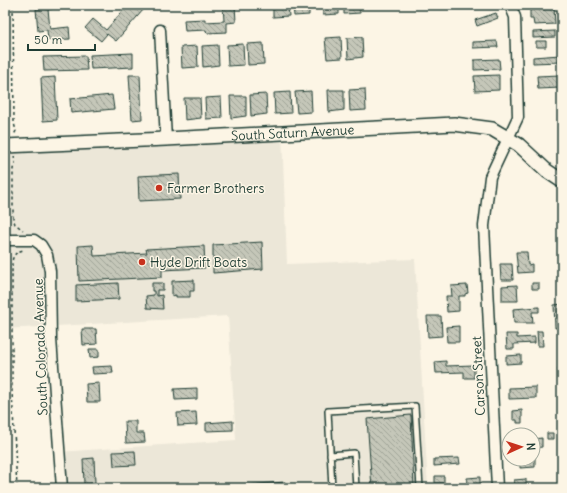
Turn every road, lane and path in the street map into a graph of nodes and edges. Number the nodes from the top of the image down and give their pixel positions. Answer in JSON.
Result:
{"nodes":[{"id":1,"x":13,"y":5,"type":"edge"},
{"id":2,"x":510,"y":5,"type":"edge"},
{"id":3,"x":160,"y":30,"type":"dead end"},
{"id":4,"x":16,"y":130,"type":"dead end"},
{"id":5,"x":166,"y":139,"type":"junction"},
{"id":6,"x":509,"y":139,"type":"junction"},
{"id":7,"x":5,"y":146,"type":"edge"},
{"id":8,"x":15,"y":163,"type":"dead end"},
{"id":9,"x":562,"y":181,"type":"edge"},
{"id":10,"x":23,"y":229,"type":"dead end"},
{"id":11,"x":5,"y":240,"type":"edge"},
{"id":12,"x":12,"y":262,"type":"dead end"},
{"id":13,"x":330,"y":455,"type":"junction"},
{"id":14,"x":17,"y":488,"type":"edge"},
{"id":15,"x":62,"y":488,"type":"edge"},
{"id":16,"x":332,"y":488,"type":"edge"},
{"id":17,"x":356,"y":488,"type":"edge"},
{"id":18,"x":420,"y":488,"type":"edge"},
{"id":19,"x":497,"y":488,"type":"edge"}],
"edges":[{"from":1,"to":4,"type":"path"},
{"from":2,"to":6,"type":"street","name":"Carson Street"},
{"from":3,"to":5,"type":"street"},
{"from":5,"to":6,"type":"street","name":"South Saturn Avenue"},
{"from":5,"to":7,"type":"street","name":"South Saturn Avenue"},
{"from":6,"to":9,"type":"street","name":"South Saturn Avenue"},
{"from":6,"to":19,"type":"street","name":"Carson Street"},
{"from":8,"to":10,"type":"path"},
{"from":11,"to":15,"type":"street","name":"South Colorado Avenue"},
{"from":12,"to":14,"type":"path"},
{"from":13,"to":16,"type":"lane"},
{"from":13,"to":17,"type":"lane"},
{"from":13,"to":18,"type":"lane"}]}
